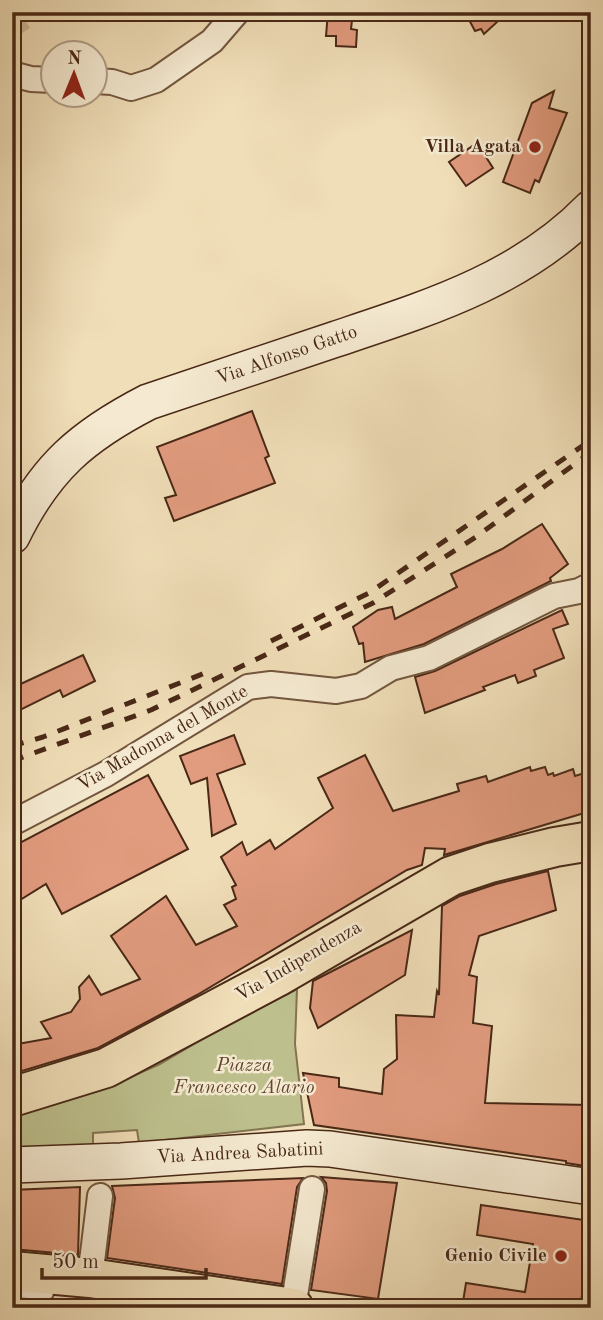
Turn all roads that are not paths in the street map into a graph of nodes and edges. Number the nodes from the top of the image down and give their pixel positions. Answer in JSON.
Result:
{"nodes":[{"id":1,"x":237,"y":12,"type":"edge"},
{"id":2,"x":12,"y":74,"type":"edge"},
{"id":3,"x":38,"y":79,"type":"edge"},
{"id":4,"x":108,"y":82,"type":"edge"},
{"id":5,"x":591,"y":208,"type":"edge"},
{"id":6,"x":12,"y":536,"type":"edge"},
{"id":7,"x":591,"y":585,"type":"edge"},
{"id":8,"x":12,"y":823,"type":"edge"},
{"id":9,"x":591,"y":841,"type":"edge"},
{"id":10,"x":12,"y":1097,"type":"edge"},
{"id":11,"x":12,"y":1165,"type":"edge"},
{"id":12,"x":591,"y":1187,"type":"edge"},
{"id":13,"x":312,"y":1189,"type":"dead end"},
{"id":14,"x":100,"y":1196,"type":"dead end"},
{"id":15,"x":12,"y":1271,"type":"edge"},
{"id":16,"x":73,"y":1286,"type":"junction"},
{"id":17,"x":12,"y":1291,"type":"edge"},
{"id":18,"x":246,"y":1304,"type":"edge"},
{"id":19,"x":294,"y":1308,"type":"edge"}],
"edges":[{"from":1,"to":4,"type":"street"},
{"from":2,"to":3,"type":"street"},
{"from":5,"to":6,"type":"main road","name":"Via Alfonso Gatto"},
{"from":7,"to":8,"type":"street","name":"Via Madonna del Monte"},
{"from":9,"to":10,"type":"main road","name":"Via Indipendenza"},
{"from":11,"to":12,"type":"main road","name":"Via Andrea Sabatini"},
{"from":13,"to":19,"type":"street"},
{"from":14,"to":16,"type":"street"},
{"from":15,"to":16,"type":"main road"},
{"from":16,"to":17,"type":"lane"},
{"from":16,"to":18,"type":"main road"},
{"from":18,"to":19,"type":"main road"}]}
